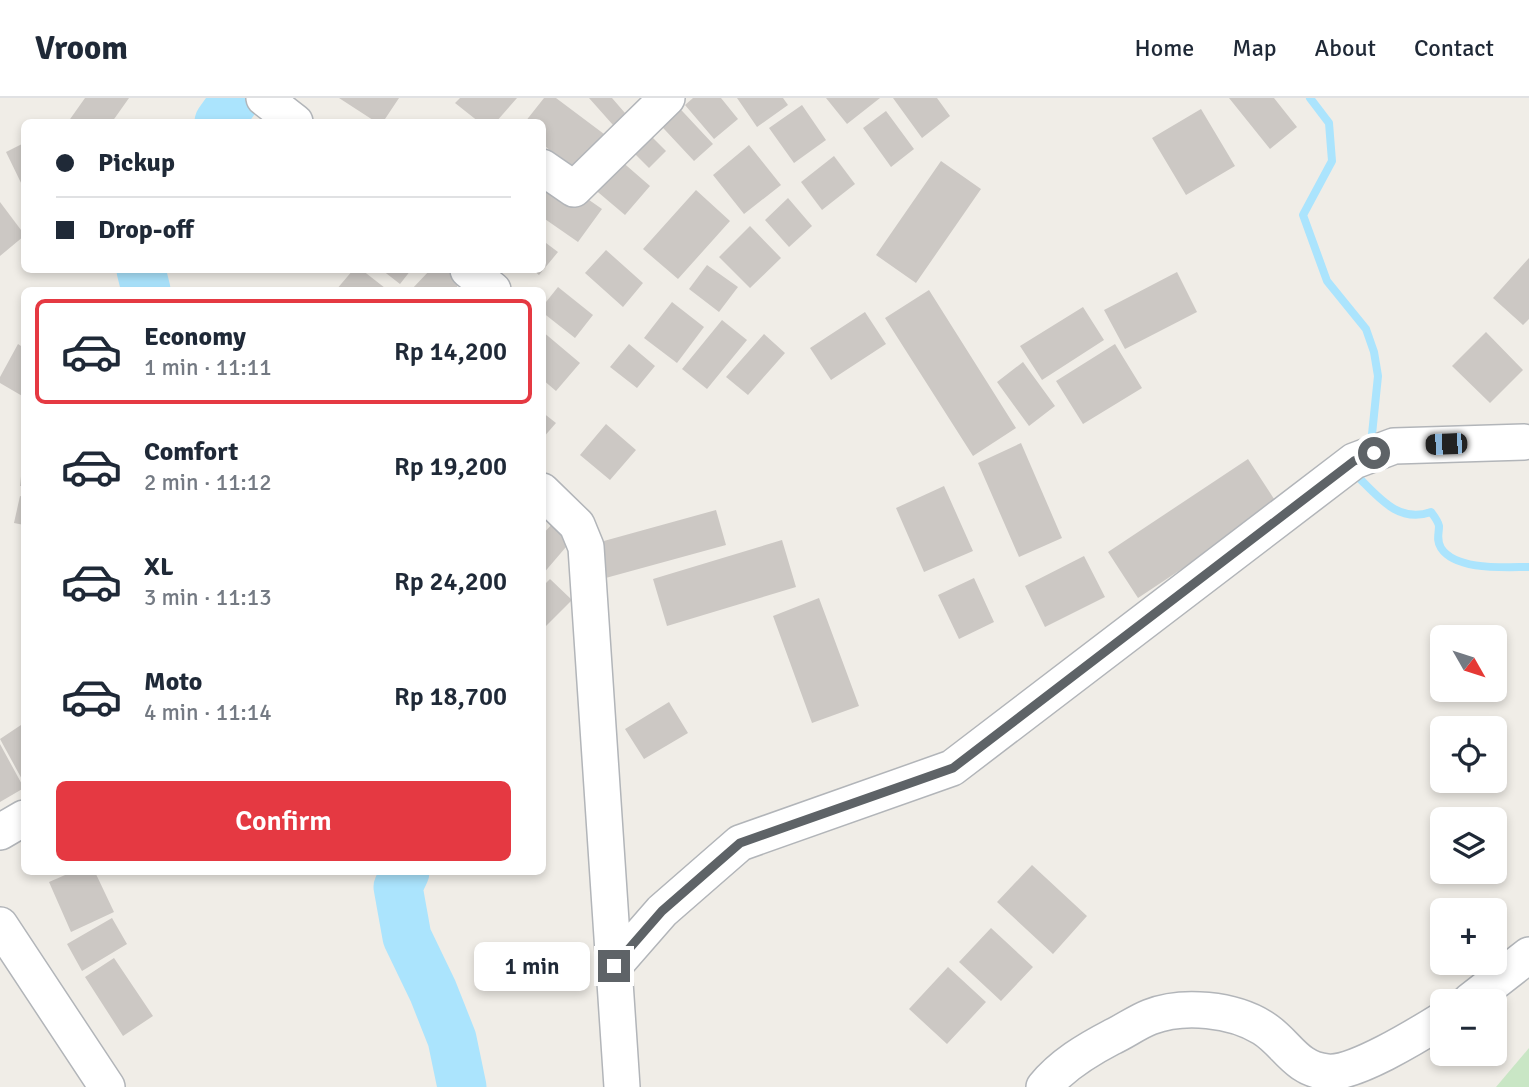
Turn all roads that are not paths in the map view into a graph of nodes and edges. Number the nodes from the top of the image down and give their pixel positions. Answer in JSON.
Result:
{"nodes":[{"id":1,"x":264,"y":98,"type":"edge"},
{"id":2,"x":667,"y":98,"type":"edge"},
{"id":3,"x":291,"y":119,"type":"edge"},
{"id":4,"x":546,"y":170,"type":"edge"},
{"id":5,"x":472,"y":273,"type":"edge"},
{"id":6,"x":489,"y":287,"type":"edge"},
{"id":7,"x":1524,"y":442,"type":"dead end"},
{"id":8,"x":546,"y":495,"type":"edge"},
{"id":9,"x":21,"y":820,"type":"edge"},
{"id":10,"x":0,"y":832,"type":"edge"},
{"id":11,"x":0,"y":925,"type":"edge"},
{"id":12,"x":1529,"y":955,"type":"edge"},
{"id":13,"x":614,"y":966,"type":"junction"},
{"id":14,"x":1485,"y":989,"type":"edge"},
{"id":15,"x":1430,"y":1027,"type":"edge"},
{"id":16,"x":107,"y":1087,"type":"edge"},
{"id":17,"x":622,"y":1087,"type":"edge"},
{"id":18,"x":1044,"y":1087,"type":"edge"}],
"edges":[{"from":1,"to":3,"type":"street"},
{"from":2,"to":4,"type":"street"},
{"from":5,"to":6,"type":"street"},
{"from":7,"to":13,"type":"street"},
{"from":8,"to":13,"type":"street"},
{"from":9,"to":10,"type":"street"},
{"from":11,"to":16,"type":"street"},
{"from":12,"to":14,"type":"street"},
{"from":13,"to":17,"type":"street"},
{"from":15,"to":18,"type":"street"}]}
